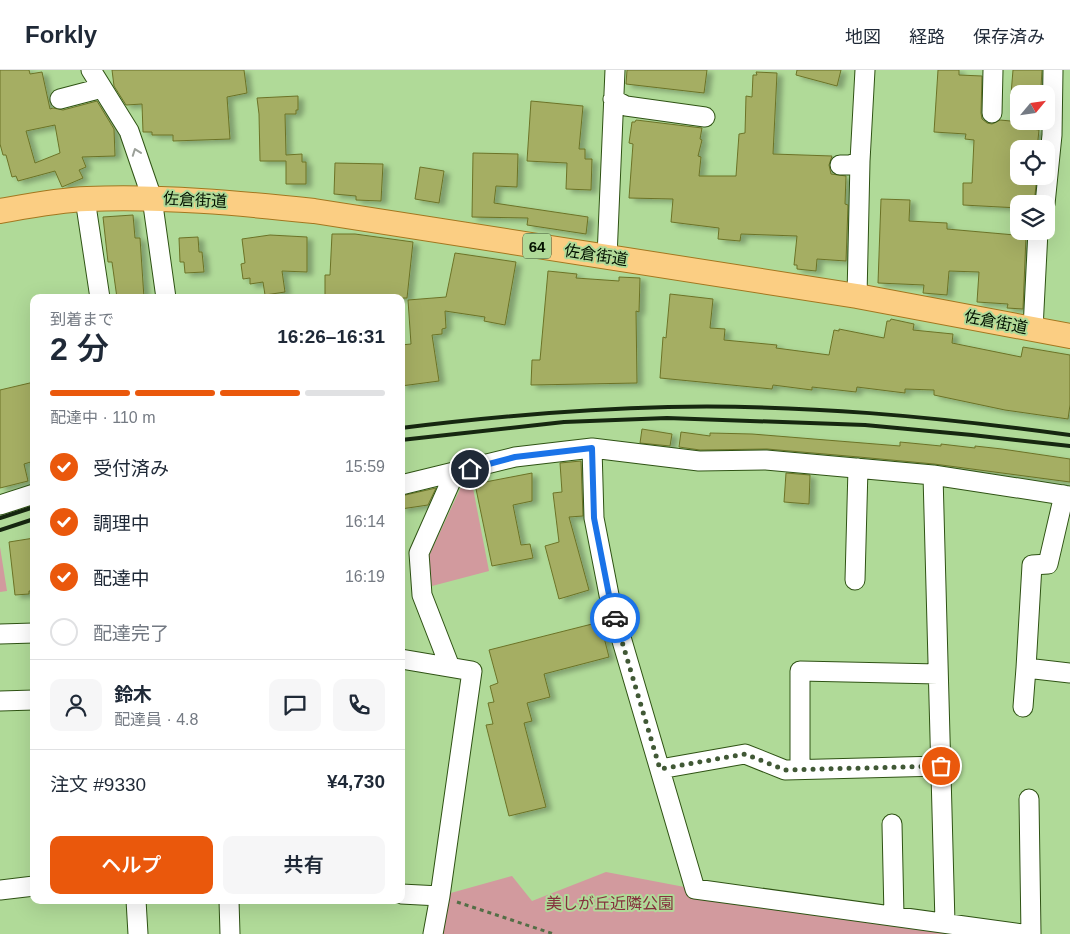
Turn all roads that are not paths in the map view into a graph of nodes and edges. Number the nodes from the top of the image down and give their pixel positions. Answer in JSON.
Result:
{"nodes":[{"id":1,"x":91,"y":70,"type":"edge"},
{"id":2,"x":615,"y":70,"type":"edge"},
{"id":3,"x":865,"y":70,"type":"edge"},
{"id":4,"x":993,"y":70,"type":"edge"},
{"id":5,"x":1053,"y":70,"type":"edge"},
{"id":6,"x":102,"y":88,"type":"junction"},
{"id":7,"x":60,"y":99,"type":"dead end"},
{"id":8,"x":613,"y":99,"type":"junction"},
{"id":9,"x":992,"y":113,"type":"dead end"},
{"id":10,"x":705,"y":117,"type":"dead end"},
{"id":11,"x":860,"y":161,"type":"junction"},
{"id":12,"x":840,"y":165,"type":"dead end"},
{"id":13,"x":1045,"y":195,"type":"edge"},
{"id":14,"x":152,"y":198,"type":"junction"},
{"id":15,"x":85,"y":199,"type":"junction"},
{"id":16,"x":0,"y":211,"type":"edge"},
{"id":17,"x":1038,"y":240,"type":"edge"},
{"id":18,"x":607,"y":257,"type":"junction"},
{"id":19,"x":99,"y":294,"type":"edge"},
{"id":20,"x":165,"y":294,"type":"edge"},
{"id":21,"x":857,"y":296,"type":"junction"},
{"id":22,"x":1033,"y":329,"type":"junction"},
{"id":23,"x":1070,"y":336,"type":"edge"},
{"id":24,"x":592,"y":448,"type":"junction"},
{"id":25,"x":858,"y":468,"type":"junction"},
{"id":26,"x":455,"y":472,"type":"junction"},
{"id":27,"x":933,"y":475,"type":"junction"},
{"id":28,"x":405,"y":484,"type":"edge"},
{"id":29,"x":30,"y":495,"type":"edge"},
{"id":30,"x":1067,"y":496,"type":"edge"},
{"id":31,"x":0,"y":505,"type":"edge"},
{"id":32,"x":855,"y":580,"type":"dead end"},
{"id":33,"x":30,"y":633,"type":"edge"},
{"id":34,"x":0,"y":634,"type":"edge"},
{"id":35,"x":405,"y":660,"type":"edge"},
{"id":36,"x":450,"y":667,"type":"junction"},
{"id":37,"x":1026,"y":668,"type":"junction"},
{"id":38,"x":1070,"y":673,"type":"edge"},
{"id":39,"x":938,"y":674,"type":"junction"},
{"id":40,"x":30,"y":700,"type":"edge"},
{"id":41,"x":0,"y":701,"type":"edge"},
{"id":42,"x":1023,"y":707,"type":"dead end"},
{"id":43,"x":941,"y":766,"type":"junction"},
{"id":44,"x":660,"y":769,"type":"junction"},
{"id":45,"x":800,"y":769,"type":"junction"},
{"id":46,"x":1029,"y":800,"type":"dead end"},
{"id":47,"x":892,"y":824,"type":"dead end"},
{"id":48,"x":30,"y":886,"type":"edge"},
{"id":49,"x":0,"y":890,"type":"edge"},
{"id":50,"x":405,"y":894,"type":"edge"},
{"id":51,"x":440,"y":896,"type":"junction"},
{"id":52,"x":136,"y":904,"type":"edge"},
{"id":53,"x":229,"y":904,"type":"edge"},
{"id":54,"x":894,"y":916,"type":"junction"},
{"id":55,"x":946,"y":923,"type":"junction"},
{"id":56,"x":138,"y":934,"type":"edge"},
{"id":57,"x":230,"y":934,"type":"edge"},
{"id":58,"x":433,"y":934,"type":"edge"},
{"id":59,"x":1022,"y":934,"type":"edge"},
{"id":60,"x":1031,"y":934,"type":"edge"}],
"edges":[{"from":1,"to":6,"type":"street"},
{"from":2,"to":8,"type":"street"},
{"from":3,"to":11,"type":"street"},
{"from":4,"to":9,"type":"street"},
{"from":5,"to":13,"type":"street"},
{"from":6,"to":7,"type":"street"},
{"from":14,"to":6,"type":"street","one_way":true},
{"from":8,"to":10,"type":"street"},
{"from":8,"to":18,"type":"street"},
{"from":11,"to":12,"type":"street"},
{"from":11,"to":21,"type":"street"},
{"from":14,"to":15,"type":"main road","name":"佐倉街道","number":"64"},
{"from":14,"to":18,"type":"main road","name":"佐倉街道","number":"64"},
{"from":14,"to":20,"type":"street"},
{"from":15,"to":16,"type":"main road","name":"佐倉街道","number":"64"},
{"from":15,"to":19,"type":"street"},
{"from":17,"to":22,"type":"street"},
{"from":18,"to":21,"type":"main road","name":"佐倉街道","number":"64"},
{"from":21,"to":22,"type":"main road","name":"佐倉街道","number":"64"},
{"from":22,"to":23,"type":"main road","name":"佐倉街道","number":"64"},
{"from":24,"to":25,"type":"street"},
{"from":24,"to":26,"type":"street"},
{"from":24,"to":44,"type":"street"},
{"from":25,"to":27,"type":"street"},
{"from":25,"to":32,"type":"street"},
{"from":26,"to":28,"type":"street"},
{"from":26,"to":36,"type":"street"},
{"from":27,"to":30,"type":"street"},
{"from":27,"to":39,"type":"street"},
{"from":29,"to":31,"type":"street"},
{"from":30,"to":37,"type":"street"},
{"from":33,"to":34,"type":"street"},
{"from":35,"to":36,"type":"street"},
{"from":36,"to":51,"type":"street"},
{"from":37,"to":38,"type":"street"},
{"from":37,"to":42,"type":"street"},
{"from":39,"to":43,"type":"street"},
{"from":39,"to":45,"type":"street"},
{"from":40,"to":41,"type":"street"},
{"from":43,"to":45,"type":"street"},
{"from":43,"to":55,"type":"street"},
{"from":44,"to":45,"type":"street"},
{"from":44,"to":54,"type":"street"},
{"from":46,"to":60,"type":"street"},
{"from":47,"to":54,"type":"street"},
{"from":48,"to":49,"type":"street"},
{"from":50,"to":51,"type":"street"},
{"from":51,"to":58,"type":"street"},
{"from":52,"to":56,"type":"street"},
{"from":53,"to":57,"type":"street"},
{"from":54,"to":55,"type":"street"},
{"from":55,"to":59,"type":"street"}]}
